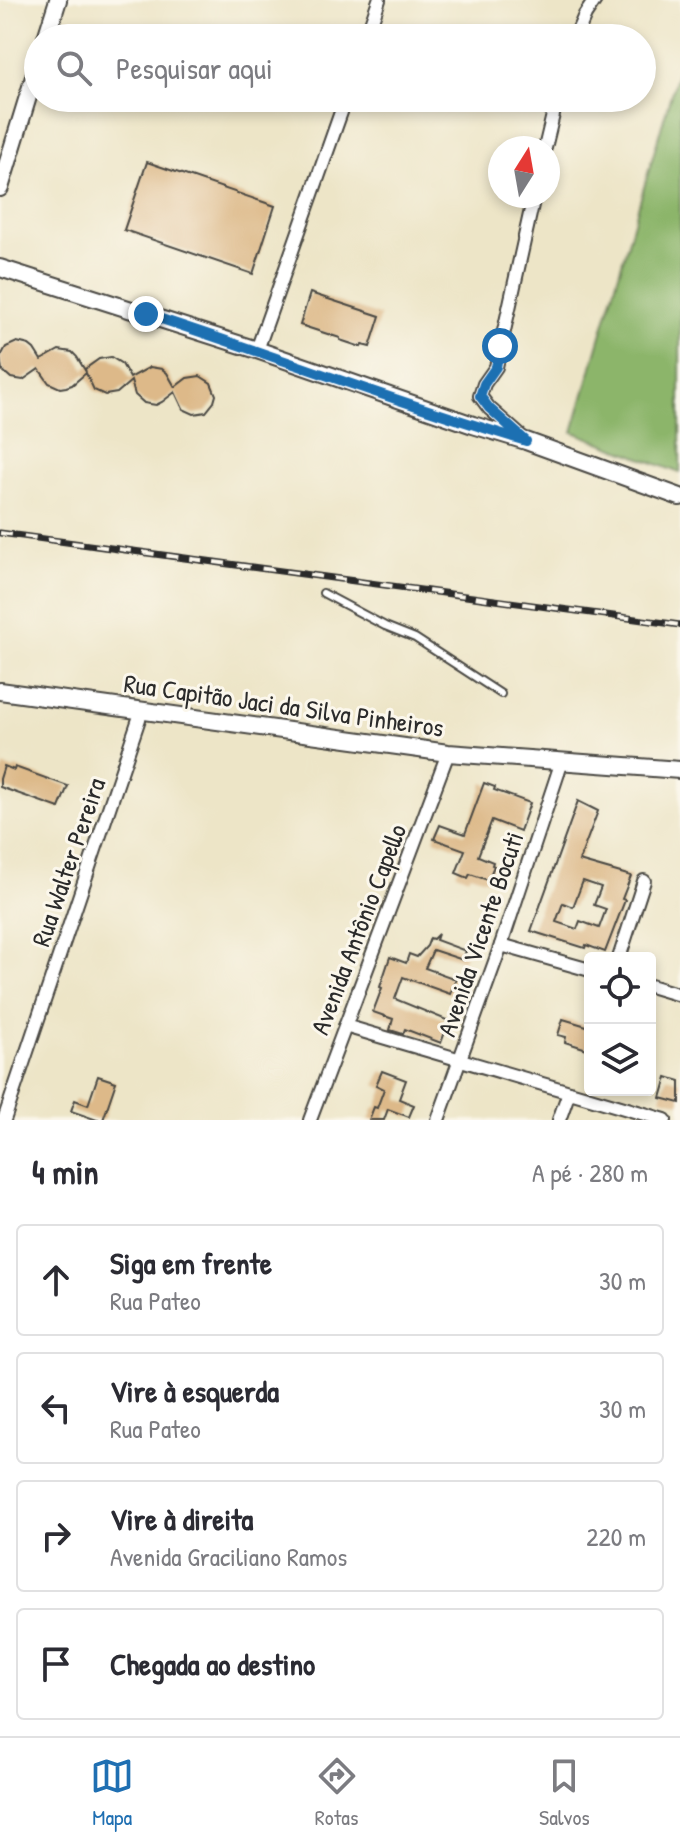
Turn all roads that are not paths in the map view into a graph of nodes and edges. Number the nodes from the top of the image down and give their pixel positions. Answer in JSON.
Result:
{"nodes":[{"id":1,"x":58,"y":0,"type":"edge"},
{"id":2,"x":379,"y":0,"type":"edge"},
{"id":3,"x":595,"y":0,"type":"edge"},
{"id":4,"x":50,"y":24,"type":"edge"},
{"id":5,"x":371,"y":24,"type":"edge"},
{"id":6,"x":581,"y":24,"type":"edge"},
{"id":7,"x":24,"y":110,"type":"edge"},
{"id":8,"x":341,"y":112,"type":"edge"},
{"id":9,"x":554,"y":112,"type":"edge"},
{"id":10,"x":548,"y":136,"type":"edge"},
{"id":11,"x":0,"y":188,"type":"edge"},
{"id":12,"x":531,"y":208,"type":"edge"},
{"id":13,"x":0,"y":268,"type":"edge"},
{"id":14,"x":257,"y":350,"type":"junction"},
{"id":15,"x":526,"y":441,"type":"junction"},
{"id":16,"x":680,"y":497,"type":"edge"},
{"id":17,"x":323,"y":593,"type":"dead end"},
{"id":18,"x":0,"y":691,"type":"edge"},
{"id":19,"x":501,"y":694,"type":"dead end"},
{"id":20,"x":142,"y":710,"type":"junction"},
{"id":21,"x":448,"y":753,"type":"junction"},
{"id":22,"x":562,"y":761,"type":"junction"},
{"id":23,"x":680,"y":770,"type":"edge"},
{"id":24,"x":644,"y":881,"type":"dead end"},
{"id":25,"x":501,"y":945,"type":"junction"},
{"id":26,"x":621,"y":952,"type":"edge"},
{"id":27,"x":584,"y":968,"type":"edge"},
{"id":28,"x":656,"y":988,"type":"edge"},
{"id":29,"x":680,"y":995,"type":"edge"},
{"id":30,"x":345,"y":1026,"type":"junction"},
{"id":31,"x":460,"y":1060,"type":"junction"},
{"id":32,"x":569,"y":1092,"type":"junction"},
{"id":33,"x":4,"y":1120,"type":"edge"},
{"id":34,"x":310,"y":1120,"type":"edge"},
{"id":35,"x":438,"y":1120,"type":"edge"},
{"id":36,"x":559,"y":1120,"type":"edge"},
{"id":37,"x":665,"y":1120,"type":"edge"}],
"edges":[{"from":1,"to":4,"type":"street"},
{"from":2,"to":5,"type":"street"},
{"from":3,"to":6,"type":"street"},
{"from":7,"to":11,"type":"street"},
{"from":8,"to":14,"type":"street"},
{"from":9,"to":10,"type":"street"},
{"from":12,"to":15,"type":"street"},
{"from":13,"to":14,"type":"street"},
{"from":14,"to":15,"type":"street"},
{"from":15,"to":16,"type":"street"},
{"from":17,"to":19,"type":"lane"},
{"from":18,"to":20,"type":"street","name":"Rua Capitão Jaci da Silva Pinheiros"},
{"from":20,"to":21,"type":"street","name":"Rua Capitão Jaci da Silva Pinheiros"},
{"from":20,"to":33,"type":"street","name":"Rua Walter Pereira"},
{"from":21,"to":22,"type":"street","name":"Rua Capitão Jaci da Silva Pinheiros"},
{"from":21,"to":30,"type":"street","name":"Avenida Antônio Capello"},
{"from":22,"to":23,"type":"street","name":"Rua Capitão Jaci da Silva Pinheiros"},
{"from":22,"to":25,"type":"street","name":"Avenida Vicente Bocuti"},
{"from":24,"to":26,"type":"street"},
{"from":25,"to":27,"type":"street"},
{"from":25,"to":31,"type":"street","name":"Avenida Vicente Bocuti"},
{"from":28,"to":29,"type":"street"},
{"from":30,"to":31,"type":"street"},
{"from":30,"to":34,"type":"street","name":"Avenida Antônio Capello"},
{"from":31,"to":32,"type":"street"},
{"from":31,"to":35,"type":"street","name":"Avenida Vicente Bocuti"},
{"from":32,"to":36,"type":"street"},
{"from":32,"to":37,"type":"street"}]}
